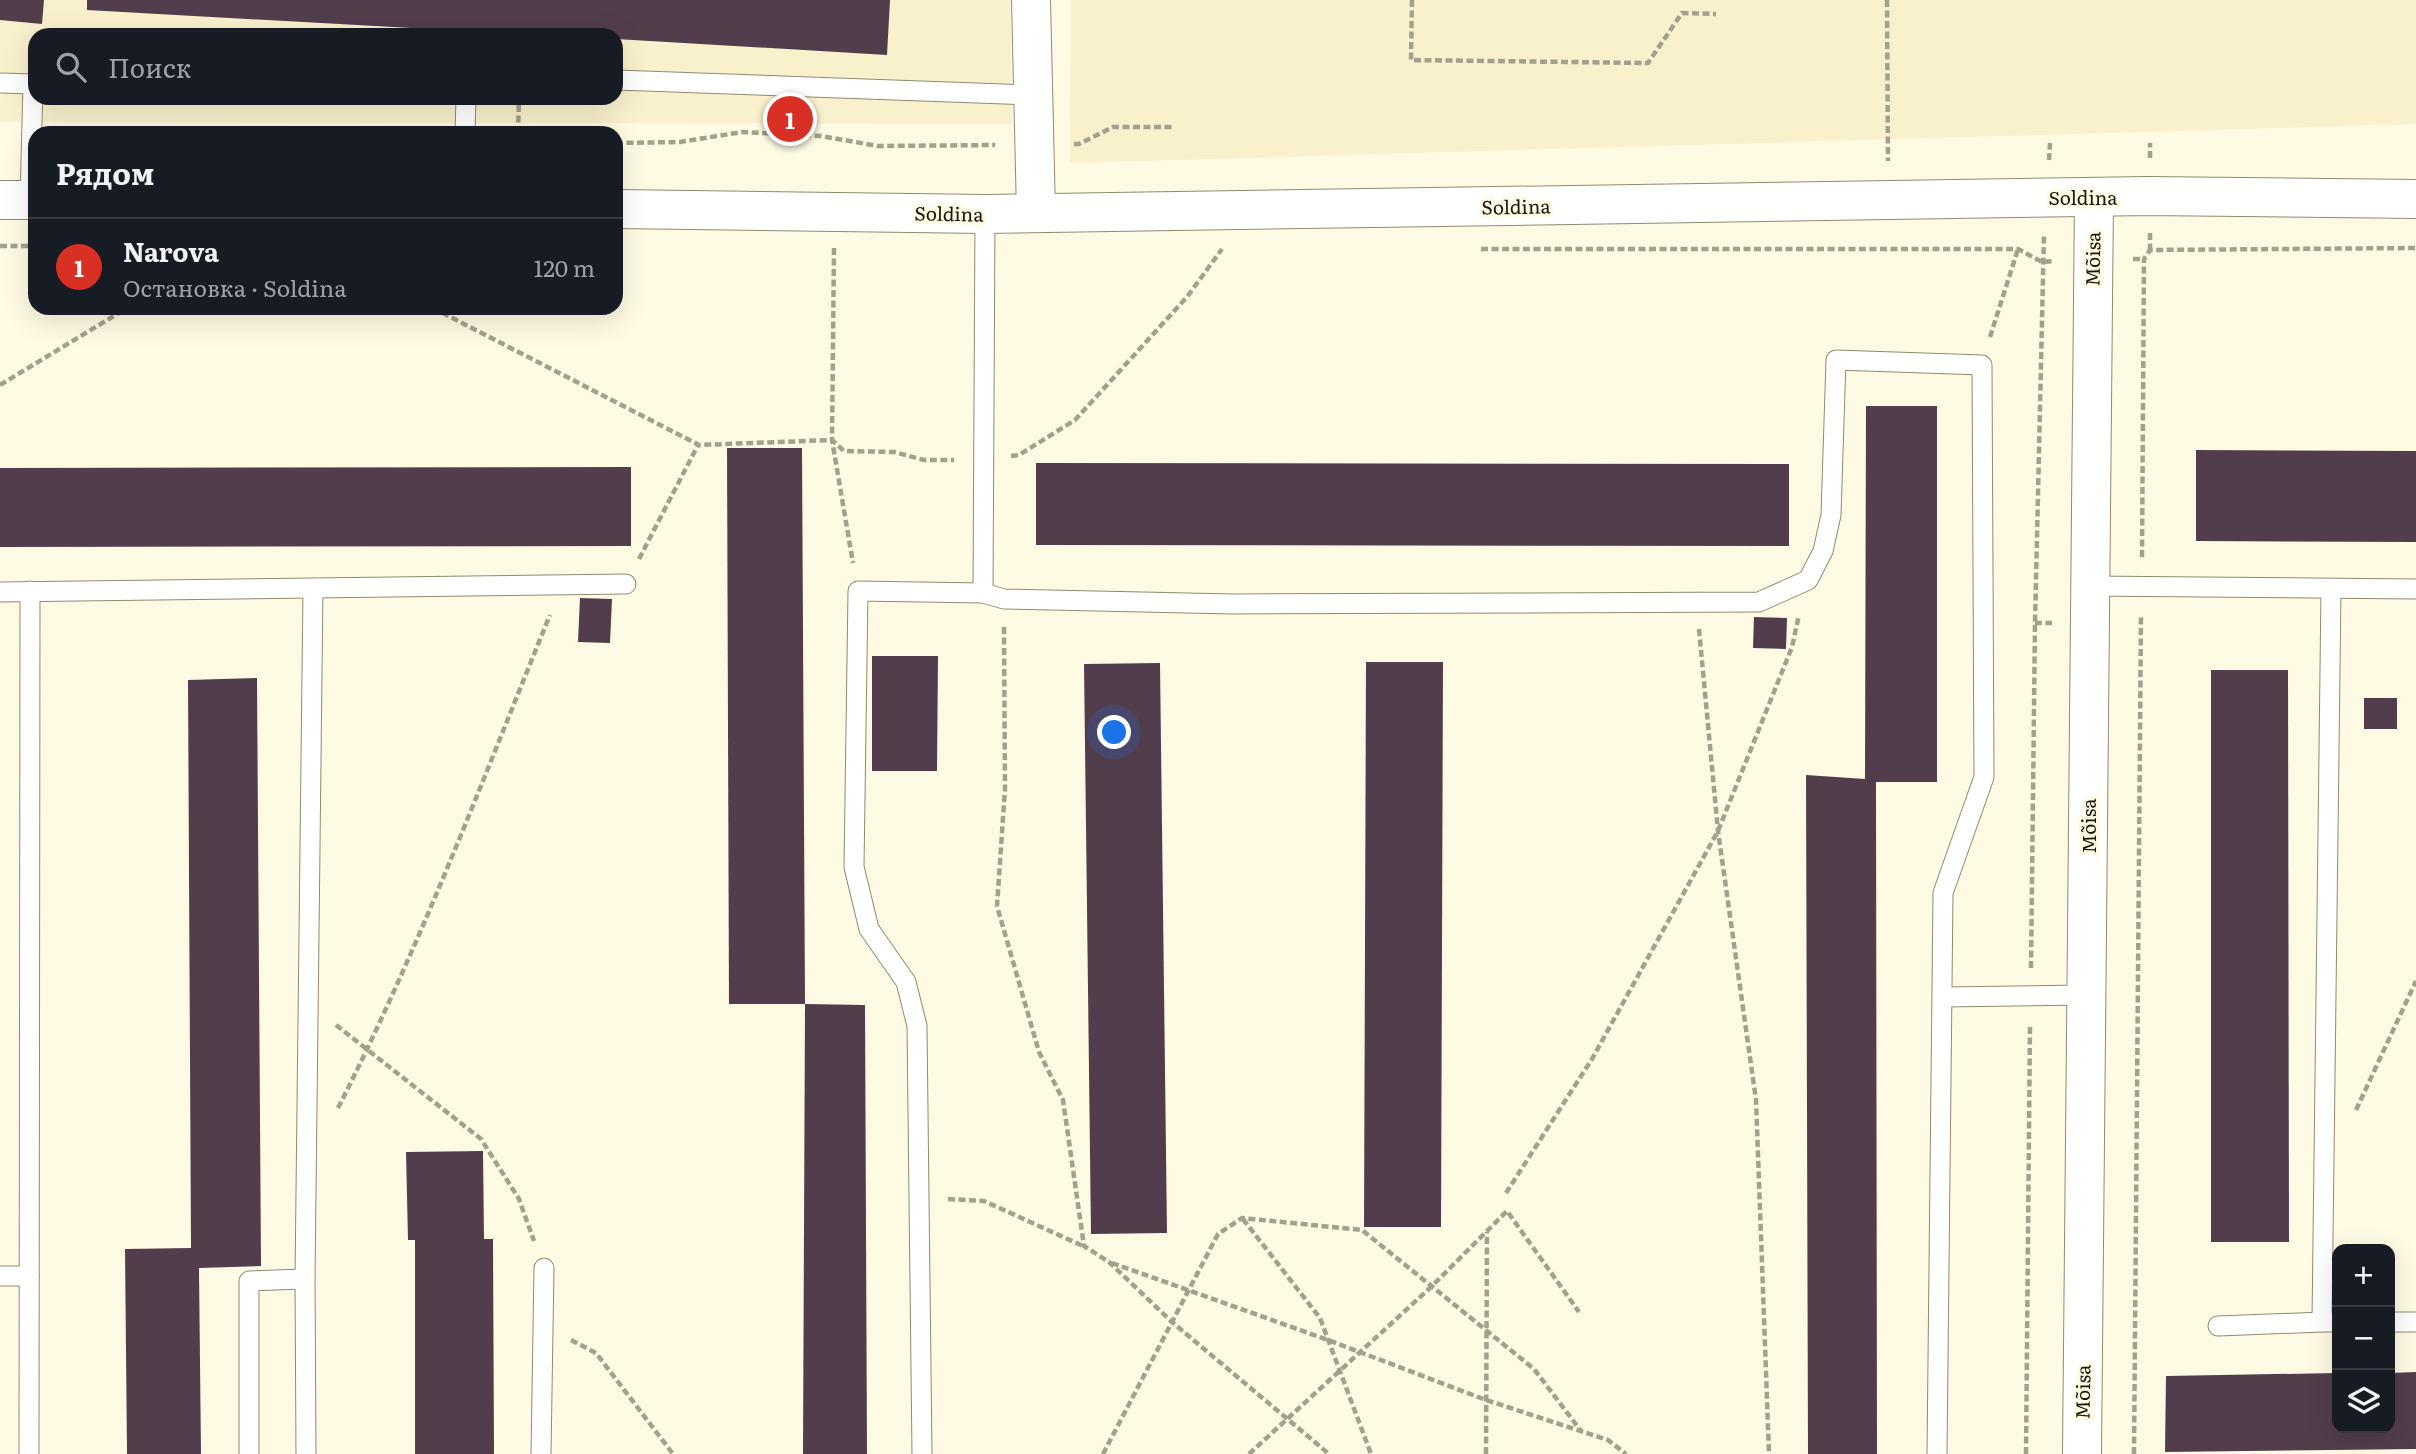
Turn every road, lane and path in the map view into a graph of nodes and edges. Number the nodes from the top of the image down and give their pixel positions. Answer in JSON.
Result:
{"nodes":[{"id":1,"x":1031,"y":0,"type":"edge"},
{"id":2,"x":1412,"y":0,"type":"edge"},
{"id":3,"x":1887,"y":0,"type":"edge"},
{"id":4,"x":1716,"y":14,"type":"dead end"},
{"id":5,"x":623,"y":80,"type":"edge"},
{"id":6,"x":0,"y":83,"type":"edge"},
{"id":7,"x":28,"y":84,"type":"edge"},
{"id":8,"x":1033,"y":95,"type":"junction"},
{"id":9,"x":32,"y":105,"type":"edge"},
{"id":10,"x":466,"y":105,"type":"edge"},
{"id":11,"x":519,"y":105,"type":"edge"},
{"id":12,"x":30,"y":126,"type":"edge"},
{"id":13,"x":465,"y":126,"type":"edge"},
{"id":14,"x":518,"y":126,"type":"edge"},
{"id":15,"x":1175,"y":127,"type":"dead end"},
{"id":16,"x":28,"y":142,"type":"edge"},
{"id":17,"x":623,"y":143,"type":"edge"},
{"id":18,"x":2050,"y":143,"type":"dead end"},
{"id":19,"x":1034,"y":144,"type":"junction"},
{"id":20,"x":2045,"y":197,"type":"junction"},
{"id":21,"x":2094,"y":197,"type":"junction"},
{"id":22,"x":2416,"y":199,"type":"edge"},
{"id":23,"x":22,"y":200,"type":"edge"},
{"id":24,"x":1888,"y":200,"type":"junction"},
{"id":25,"x":623,"y":209,"type":"edge"},
{"id":26,"x":1035,"y":213,"type":"junction"},
{"id":27,"x":985,"y":214,"type":"junction"},
{"id":28,"x":0,"y":246,"type":"edge"},
{"id":29,"x":28,"y":246,"type":"edge"},
{"id":30,"x":834,"y":247,"type":"dead end"},
{"id":31,"x":1223,"y":248,"type":"dead end"},
{"id":32,"x":2416,"y":248,"type":"edge"},
{"id":33,"x":1888,"y":249,"type":"dead end"},
{"id":34,"x":2018,"y":249,"type":"dead end"},
{"id":35,"x":115,"y":315,"type":"edge"},
{"id":36,"x":447,"y":315,"type":"edge"},
{"id":37,"x":1982,"y":365,"type":"junction"},
{"id":38,"x":0,"y":385,"type":"edge"},
{"id":39,"x":832,"y":440,"type":"junction"},
{"id":40,"x":699,"y":445,"type":"junction"},
{"id":41,"x":984,"y":461,"type":"junction"},
{"id":42,"x":1808,"y":580,"type":"junction"},
{"id":43,"x":626,"y":584,"type":"joint"},
{"id":44,"x":562,"y":585,"type":"junction"},
{"id":45,"x":2089,"y":586,"type":"junction"},
{"id":46,"x":2141,"y":586,"type":"junction"},
{"id":47,"x":313,"y":588,"type":"junction"},
{"id":48,"x":2331,"y":589,"type":"junction"},
{"id":49,"x":2416,"y":589,"type":"edge"},
{"id":50,"x":30,"y":591,"type":"junction"},
{"id":51,"x":858,"y":591,"type":"junction"},
{"id":52,"x":0,"y":592,"type":"edge"},
{"id":53,"x":983,"y":593,"type":"junction"},
{"id":54,"x":1004,"y":598,"type":"junction"},
{"id":55,"x":1697,"y":603,"type":"junction"},
{"id":56,"x":1718,"y":831,"type":"junction"},
{"id":57,"x":2416,"y":981,"type":"edge"},
{"id":58,"x":2086,"y":995,"type":"junction"},
{"id":59,"x":2031,"y":996,"type":"junction"},
{"id":60,"x":1942,"y":997,"type":"junction"},
{"id":61,"x":308,"y":1003,"type":"junction"},
{"id":62,"x":368,"y":1050,"type":"junction"},
{"id":63,"x":337,"y":1110,"type":"dead end"},
{"id":64,"x":2352,"y":1118,"type":"dead end"},
{"id":65,"x":1506,"y":1193,"type":"dead end"},
{"id":66,"x":919,"y":1197,"type":"junction"},
{"id":67,"x":1242,"y":1218,"type":"junction"},
{"id":68,"x":1487,"y":1231,"type":"junction"},
{"id":69,"x":1084,"y":1246,"type":"junction"},
{"id":70,"x":1109,"y":1262,"type":"junction"},
{"id":71,"x":544,"y":1268,"type":"joint"},
{"id":72,"x":0,"y":1276,"type":"edge"},
{"id":73,"x":29,"y":1276,"type":"junction"},
{"id":74,"x":305,"y":1279,"type":"junction"},
{"id":75,"x":1431,"y":1287,"type":"junction"},
{"id":76,"x":1189,"y":1290,"type":"junction"},
{"id":77,"x":1579,"y":1312,"type":"dead end"},
{"id":78,"x":1172,"y":1322,"type":"junction"},
{"id":79,"x":2330,"y":1322,"type":"edge"},
{"id":80,"x":2395,"y":1322,"type":"edge"},
{"id":81,"x":2416,"y":1322,"type":"edge"},
{"id":82,"x":542,"y":1325,"type":"junction"},
{"id":83,"x":2218,"y":1326,"type":"dead end"},
{"id":84,"x":1487,"y":1331,"type":"junction"},
{"id":85,"x":1328,"y":1339,"type":"junction"},
{"id":86,"x":1360,"y":1352,"type":"junction"},
{"id":87,"x":1340,"y":1371,"type":"junction"},
{"id":88,"x":1486,"y":1400,"type":"junction"},
{"id":89,"x":1287,"y":1419,"type":"junction"},
{"id":90,"x":1581,"y":1431,"type":"junction"},
{"id":91,"x":29,"y":1454,"type":"edge"},
{"id":92,"x":249,"y":1454,"type":"edge"},
{"id":93,"x":306,"y":1454,"type":"edge"},
{"id":94,"x":541,"y":1454,"type":"edge"},
{"id":95,"x":673,"y":1454,"type":"edge"},
{"id":96,"x":922,"y":1454,"type":"edge"},
{"id":97,"x":1103,"y":1454,"type":"edge"},
{"id":98,"x":1249,"y":1454,"type":"edge"},
{"id":99,"x":1329,"y":1454,"type":"edge"},
{"id":100,"x":1371,"y":1454,"type":"edge"},
{"id":101,"x":1486,"y":1454,"type":"edge"},
{"id":102,"x":1626,"y":1454,"type":"edge"},
{"id":103,"x":1769,"y":1454,"type":"edge"},
{"id":104,"x":1937,"y":1454,"type":"edge"},
{"id":105,"x":2026,"y":1454,"type":"edge"},
{"id":106,"x":2082,"y":1454,"type":"edge"},
{"id":107,"x":2134,"y":1454,"type":"edge"}],
"edges":[{"from":1,"to":8,"type":"street"},
{"from":2,"to":4,"type":"path"},
{"from":3,"to":24,"type":"path"},
{"from":5,"to":8,"type":"lane"},
{"from":6,"to":7,"type":"lane"},
{"from":8,"to":19,"type":"street"},
{"from":9,"to":12,"type":"lane"},
{"from":10,"to":13,"type":"lane"},
{"from":11,"to":14,"type":"path"},
{"from":15,"to":19,"type":"path"},
{"from":16,"to":23,"type":"lane"},
{"from":17,"to":19,"type":"path"},
{"from":18,"to":20,"type":"path"},
{"from":19,"to":26,"type":"street"},
{"from":20,"to":21,"type":"street","name":"Soldina"},
{"from":20,"to":24,"type":"street","name":"Soldina"},
{"from":20,"to":59,"type":"path"},
{"from":21,"to":22,"type":"street","name":"Soldina"},
{"from":21,"to":45,"type":"street","name":"Mõisa"},
{"from":24,"to":26,"type":"street","name":"Soldina"},
{"from":24,"to":33,"type":"path"},
{"from":25,"to":27,"type":"street","name":"Soldina"},
{"from":26,"to":27,"type":"street","name":"Soldina"},
{"from":27,"to":41,"type":"lane"},
{"from":28,"to":29,"type":"path"},
{"from":30,"to":39,"type":"path"},
{"from":31,"to":41,"type":"path"},
{"from":32,"to":46,"type":"path"},
{"from":34,"to":37,"type":"path"},
{"from":35,"to":38,"type":"path"},
{"from":36,"to":40,"type":"path"},
{"from":37,"to":42,"type":"lane"},
{"from":37,"to":60,"type":"lane"},
{"from":39,"to":40,"type":"path"},
{"from":39,"to":41,"type":"path"},
{"from":39,"to":51,"type":"path"},
{"from":40,"to":43,"type":"path"},
{"from":41,"to":53,"type":"lane"},
{"from":42,"to":55,"type":"lane"},
{"from":42,"to":56,"type":"path"},
{"from":43,"to":44,"type":"lane"},
{"from":44,"to":47,"type":"lane"},
{"from":44,"to":62,"type":"path"},
{"from":45,"to":46,"type":"lane"},
{"from":45,"to":58,"type":"street","name":"Mõisa"},
{"from":46,"to":48,"type":"lane"},
{"from":46,"to":107,"type":"path"},
{"from":47,"to":50,"type":"lane"},
{"from":47,"to":61,"type":"lane"},
{"from":48,"to":49,"type":"lane"},
{"from":48,"to":79,"type":"lane"},
{"from":50,"to":52,"type":"lane"},
{"from":50,"to":73,"type":"lane"},
{"from":51,"to":53,"type":"lane"},
{"from":51,"to":66,"type":"lane"},
{"from":53,"to":54,"type":"lane"},
{"from":54,"to":55,"type":"lane"},
{"from":54,"to":69,"type":"path"},
{"from":55,"to":56,"type":"path"},
{"from":56,"to":65,"type":"path"},
{"from":56,"to":103,"type":"path"},
{"from":57,"to":64,"type":"path"},
{"from":58,"to":59,"type":"lane"},
{"from":58,"to":106,"type":"street","name":"Mõisa"},
{"from":59,"to":60,"type":"lane"},
{"from":59,"to":105,"type":"path"},
{"from":60,"to":104,"type":"lane"},
{"from":61,"to":62,"type":"path"},
{"from":61,"to":74,"type":"lane"},
{"from":62,"to":63,"type":"path"},
{"from":62,"to":71,"type":"path"},
{"from":66,"to":69,"type":"path"},
{"from":66,"to":96,"type":"lane"},
{"from":67,"to":75,"type":"path"},
{"from":67,"to":76,"type":"path"},
{"from":67,"to":85,"type":"path"},
{"from":68,"to":75,"type":"path"},
{"from":68,"to":77,"type":"path"},
{"from":68,"to":84,"type":"path"},
{"from":69,"to":70,"type":"path"},
{"from":70,"to":76,"type":"path"},
{"from":70,"to":78,"type":"path"},
{"from":71,"to":82,"type":"lane"},
{"from":72,"to":73,"type":"lane"},
{"from":73,"to":91,"type":"lane"},
{"from":74,"to":92,"type":"lane"},
{"from":74,"to":93,"type":"lane"},
{"from":75,"to":84,"type":"path"},
{"from":75,"to":86,"type":"path"},
{"from":76,"to":78,"type":"path"},
{"from":76,"to":85,"type":"path"},
{"from":78,"to":89,"type":"path"},
{"from":78,"to":97,"type":"path"},
{"from":79,"to":83,"type":"lane"},
{"from":80,"to":81,"type":"lane"},
{"from":82,"to":94,"type":"lane"},
{"from":82,"to":95,"type":"path"},
{"from":84,"to":88,"type":"path"},
{"from":84,"to":90,"type":"path"},
{"from":85,"to":86,"type":"path"},
{"from":85,"to":87,"type":"path"},
{"from":86,"to":87,"type":"path"},
{"from":86,"to":88,"type":"path"},
{"from":87,"to":89,"type":"path"},
{"from":87,"to":100,"type":"path"},
{"from":88,"to":90,"type":"path"},
{"from":88,"to":101,"type":"path"},
{"from":89,"to":98,"type":"path"},
{"from":89,"to":99,"type":"path"},
{"from":90,"to":102,"type":"path"}]}
